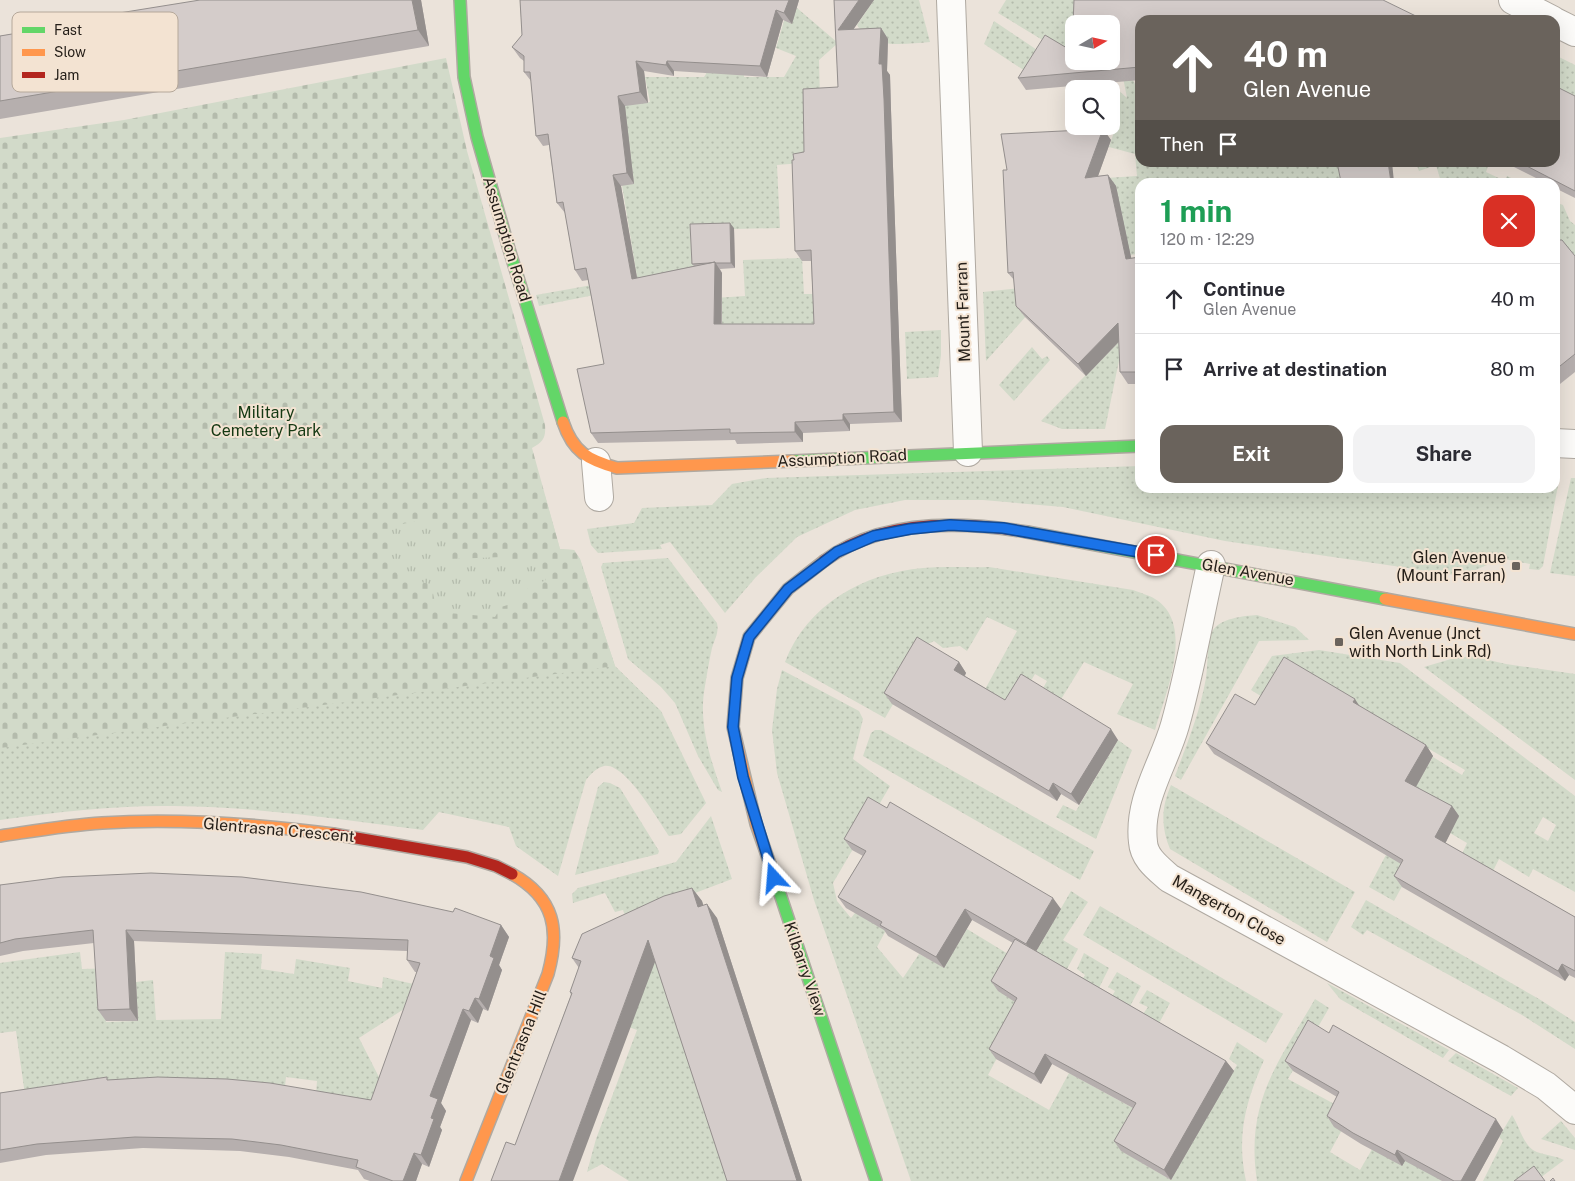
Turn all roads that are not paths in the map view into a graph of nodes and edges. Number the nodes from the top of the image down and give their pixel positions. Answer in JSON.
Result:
{"nodes":[{"id":1,"x":460,"y":0,"type":"edge"},
{"id":2,"x":951,"y":0,"type":"edge"},
{"id":3,"x":1513,"y":0,"type":"edge"},
{"id":4,"x":1542,"y":15,"type":"edge"},
{"id":5,"x":1560,"y":24,"type":"edge"},
{"id":6,"x":1575,"y":32,"type":"edge"},
{"id":7,"x":1560,"y":443,"type":"edge"},
{"id":8,"x":1575,"y":444,"type":"edge"},
{"id":9,"x":1135,"y":446,"type":"edge"},
{"id":10,"x":968,"y":452,"type":"junction"},
{"id":11,"x":596,"y":462,"type":"junction"},
{"id":12,"x":599,"y":497,"type":"dead end"},
{"id":13,"x":1211,"y":565,"type":"junction"},
{"id":14,"x":1575,"y":634,"type":"edge"},
{"id":15,"x":749,"y":637,"type":"joint"},
{"id":16,"x":0,"y":836,"type":"edge"},
{"id":17,"x":544,"y":901,"type":"joint"},
{"id":18,"x":1575,"y":1110,"type":"edge"},
{"id":19,"x":466,"y":1181,"type":"edge"},
{"id":20,"x":876,"y":1181,"type":"edge"}],
"edges":[{"from":1,"to":11,"type":"street","name":"Assumption Road"},
{"from":2,"to":10,"type":"street","name":"Mount Farran"},
{"from":3,"to":4,"type":"street"},
{"from":5,"to":6,"type":"street"},
{"from":7,"to":8,"type":"street"},
{"from":9,"to":10,"type":"street"},
{"from":10,"to":11,"type":"street","name":"Assumption Road"},
{"from":11,"to":12,"type":"street"},
{"from":13,"to":14,"type":"street","name":"Glen Avenue"},
{"from":13,"to":15,"type":"street","name":"Glen Avenue"},
{"from":13,"to":18,"type":"street","name":"Mangerton Close"},
{"from":15,"to":20,"type":"street","name":"Kilbarry View"},
{"from":16,"to":17,"type":"street","name":"Glentrasna Crescent"},
{"from":17,"to":19,"type":"street","name":"Glentrasna Hill"}]}
